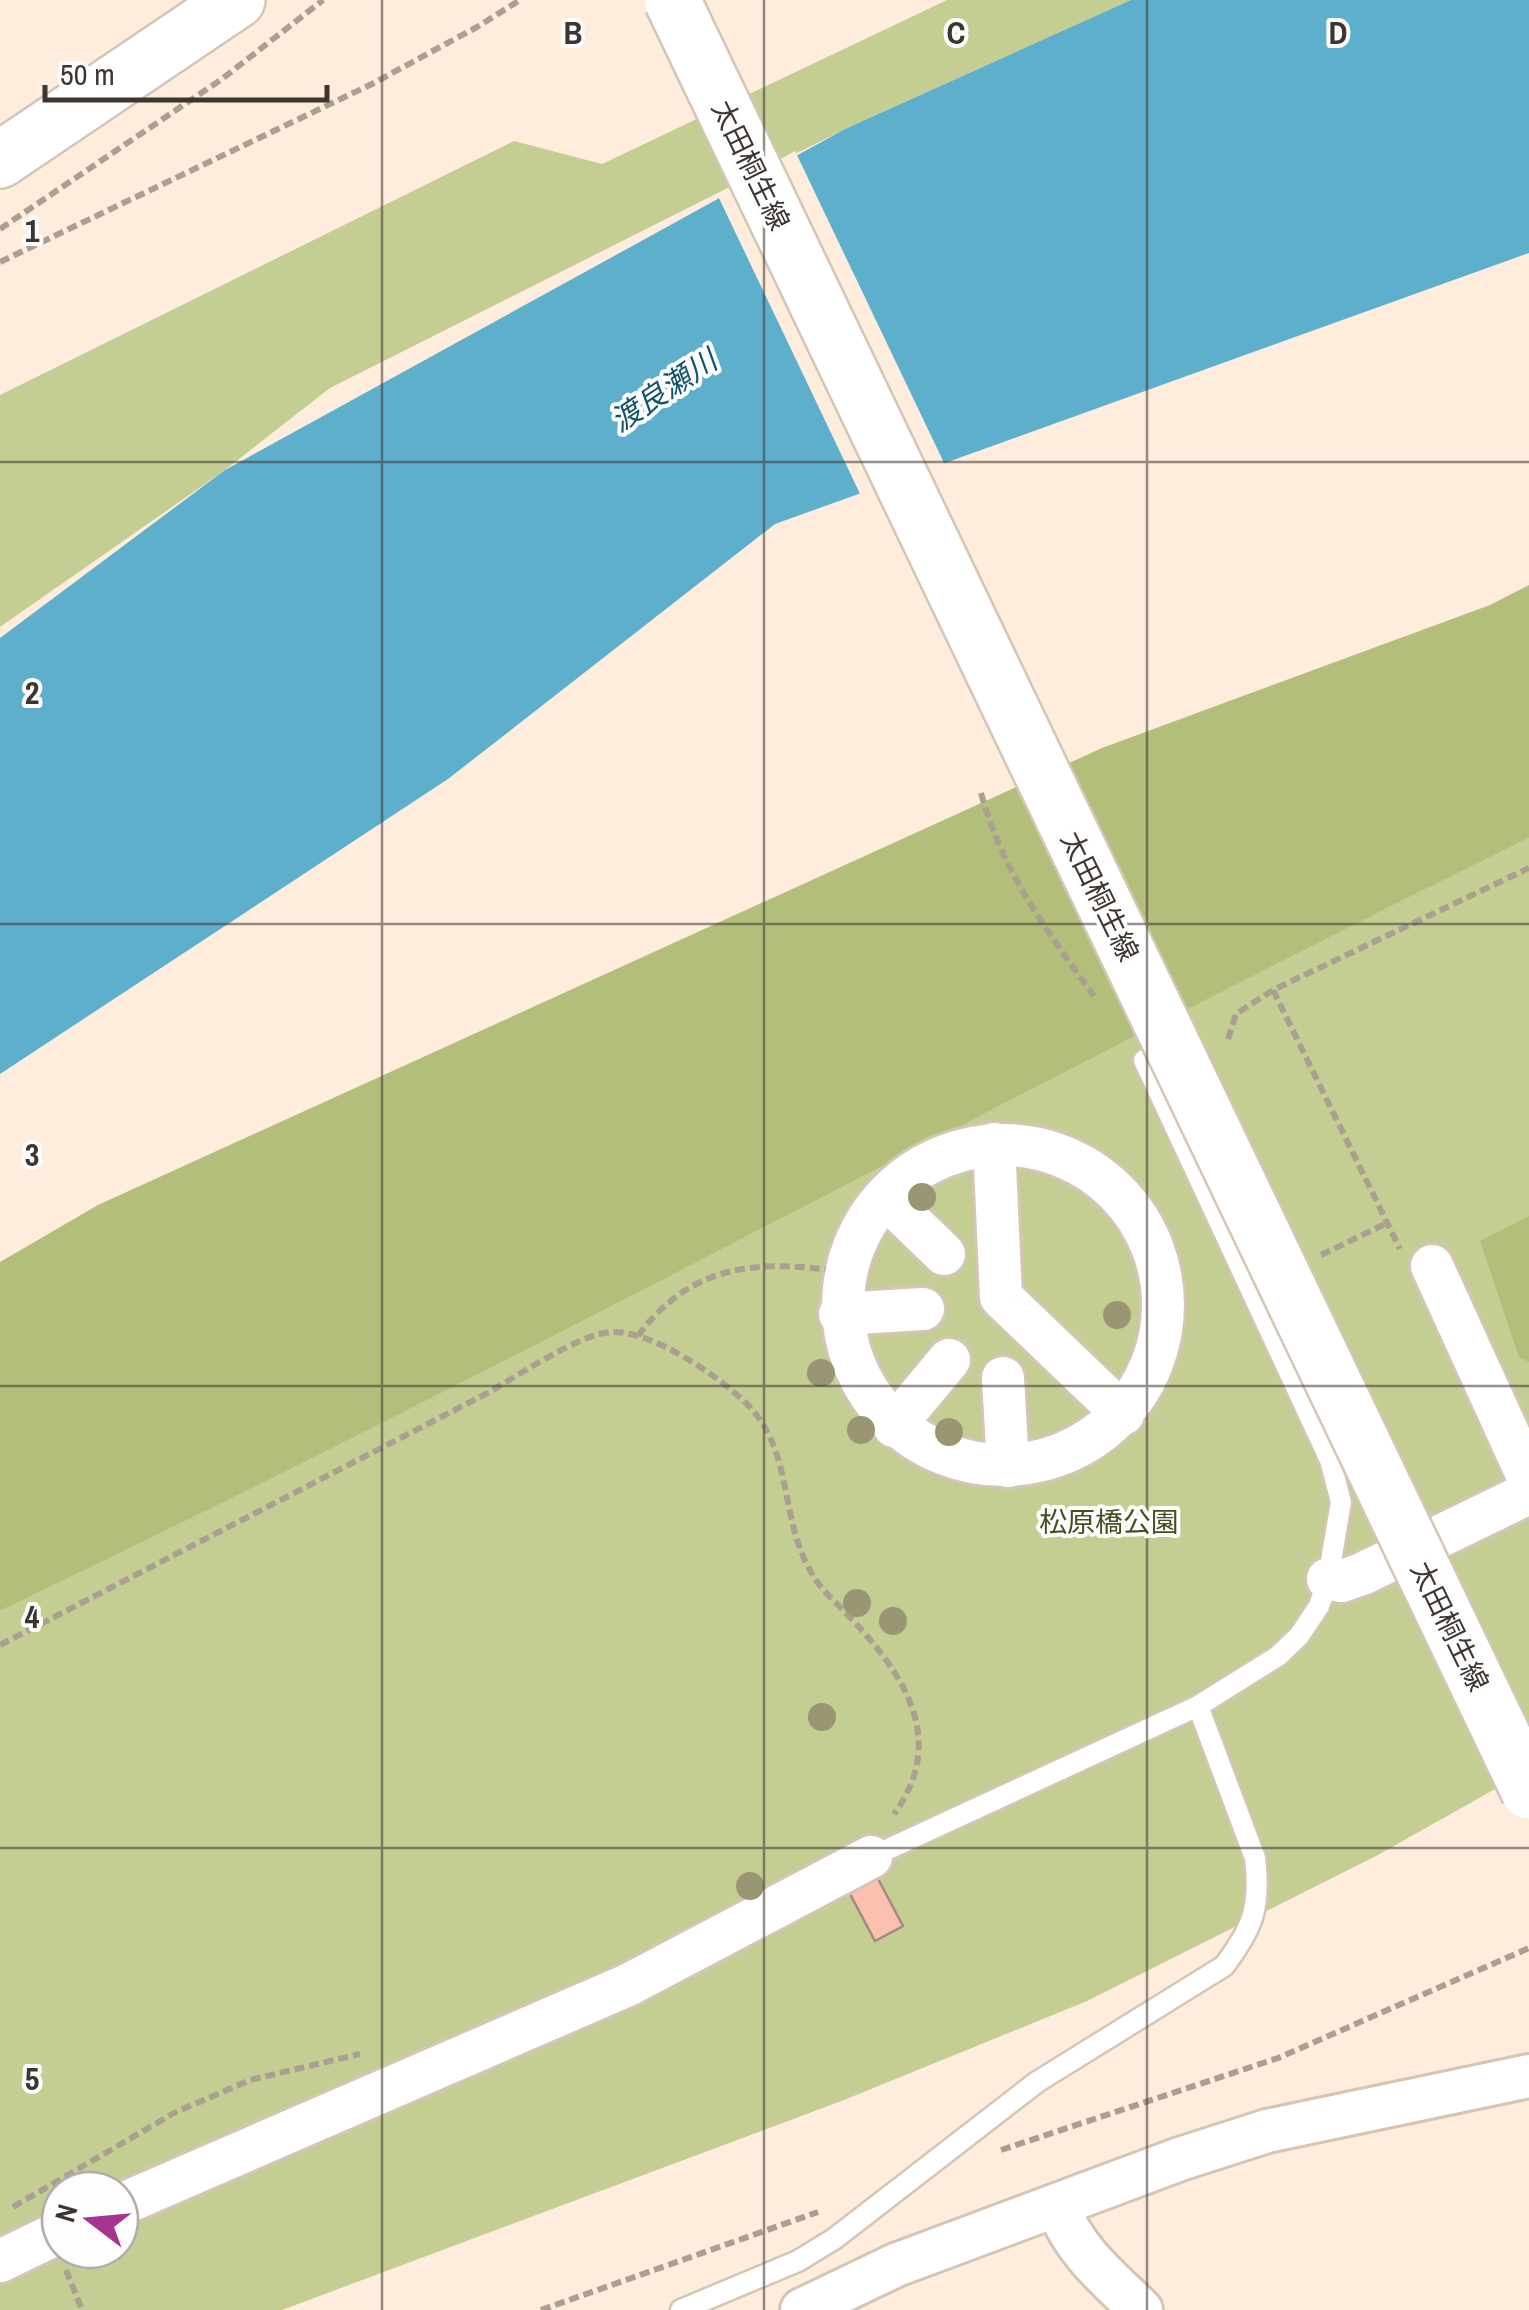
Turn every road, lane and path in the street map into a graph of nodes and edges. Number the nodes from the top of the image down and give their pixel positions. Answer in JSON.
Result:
{"nodes":[{"id":1,"x":237,"y":0,"type":"edge"},
{"id":2,"x":323,"y":0,"type":"edge"},
{"id":3,"x":520,"y":0,"type":"edge"},
{"id":4,"x":672,"y":0,"type":"edge"},
{"id":5,"x":0,"y":160,"type":"edge"},
{"id":6,"x":0,"y":229,"type":"edge"},
{"id":7,"x":0,"y":262,"type":"edge"},
{"id":8,"x":981,"y":793,"type":"dead end"},
{"id":9,"x":1529,"y":868,"type":"edge"},
{"id":10,"x":1274,"y":990,"type":"junction"},
{"id":11,"x":1098,"y":1000,"type":"dead end"},
{"id":12,"x":1228,"y":1038,"type":"dead end"},
{"id":13,"x":1144,"y":1060,"type":"dead end"},
{"id":14,"x":994,"y":1144,"type":"junction"},
{"id":15,"x":885,"y":1197,"type":"junction"},
{"id":16,"x":944,"y":1254,"type":"dead end"},
{"id":17,"x":1434,"y":1271,"type":"joint"},
{"id":18,"x":846,"y":1272,"type":"junction"},
{"id":19,"x":924,"y":1309,"type":"dead end"},
{"id":20,"x":840,"y":1314,"type":"junction"},
{"id":21,"x":638,"y":1336,"type":"junction"},
{"id":22,"x":949,"y":1360,"type":"dead end"},
{"id":23,"x":1004,"y":1378,"type":"dead end"},
{"id":24,"x":1122,"y":1414,"type":"junction"},
{"id":25,"x":894,"y":1426,"type":"junction"},
{"id":26,"x":1008,"y":1466,"type":"junction"},
{"id":27,"x":1529,"y":1479,"type":"edge"},
{"id":28,"x":1529,"y":1493,"type":"edge"},
{"id":29,"x":1328,"y":1579,"type":"junction"},
{"id":30,"x":0,"y":1645,"type":"edge"},
{"id":31,"x":1198,"y":1706,"type":"junction"},
{"id":32,"x":1529,"y":1791,"type":"edge"},
{"id":33,"x":880,"y":1838,"type":"junction"},
{"id":34,"x":1529,"y":1948,"type":"edge"},
{"id":35,"x":370,"y":2052,"type":"dead end"},
{"id":36,"x":1529,"y":2076,"type":"edge"},
{"id":37,"x":1000,"y":2150,"type":"dead end"},
{"id":38,"x":140,"y":2196,"type":"edge"},
{"id":39,"x":834,"y":2206,"type":"dead end"},
{"id":40,"x":1057,"y":2206,"type":"junction"},
{"id":41,"x":0,"y":2216,"type":"edge"},
{"id":42,"x":40,"y":2242,"type":"edge"},
{"id":43,"x":0,"y":2261,"type":"edge"},
{"id":44,"x":542,"y":2310,"type":"edge"},
{"id":45,"x":682,"y":2310,"type":"edge"},
{"id":46,"x":802,"y":2310,"type":"edge"},
{"id":47,"x":1141,"y":2310,"type":"edge"}],
"edges":[{"from":1,"to":5,"type":"main road"},
{"from":2,"to":6,"type":"path"},
{"from":3,"to":7,"type":"path"},
{"from":4,"to":32,"type":"main road","name":"太田桐生線","bridge":true},
{"from":8,"to":11,"type":"path"},
{"from":9,"to":10,"type":"path"},
{"from":10,"to":12,"type":"path"},
{"from":10,"to":17,"type":"path"},
{"from":13,"to":29,"type":"lane"},
{"from":14,"to":15,"type":"street"},
{"from":14,"to":24,"type":"street"},
{"from":14,"to":24,"type":"street"},
{"from":15,"to":16,"type":"street"},
{"from":15,"to":18,"type":"street"},
{"from":17,"to":27,"type":"street"},
{"from":18,"to":20,"type":"street"},
{"from":18,"to":21,"type":"path"},
{"from":19,"to":20,"type":"street"},
{"from":20,"to":25,"type":"street"},
{"from":21,"to":30,"type":"path"},
{"from":21,"to":33,"type":"path"},
{"from":22,"to":25,"type":"street"},
{"from":23,"to":26,"type":"street"},
{"from":24,"to":26,"type":"street"},
{"from":25,"to":26,"type":"street"},
{"from":28,"to":29,"type":"street"},
{"from":29,"to":31,"type":"lane"},
{"from":31,"to":33,"type":"lane"},
{"from":31,"to":45,"type":"lane"},
{"from":33,"to":38,"type":"street"},
{"from":34,"to":37,"type":"path"},
{"from":35,"to":41,"type":"path"},
{"from":36,"to":40,"type":"street"},
{"from":39,"to":44,"type":"path"},
{"from":40,"to":46,"type":"street"},
{"from":40,"to":47,"type":"street"},
{"from":42,"to":43,"type":"street"}]}
